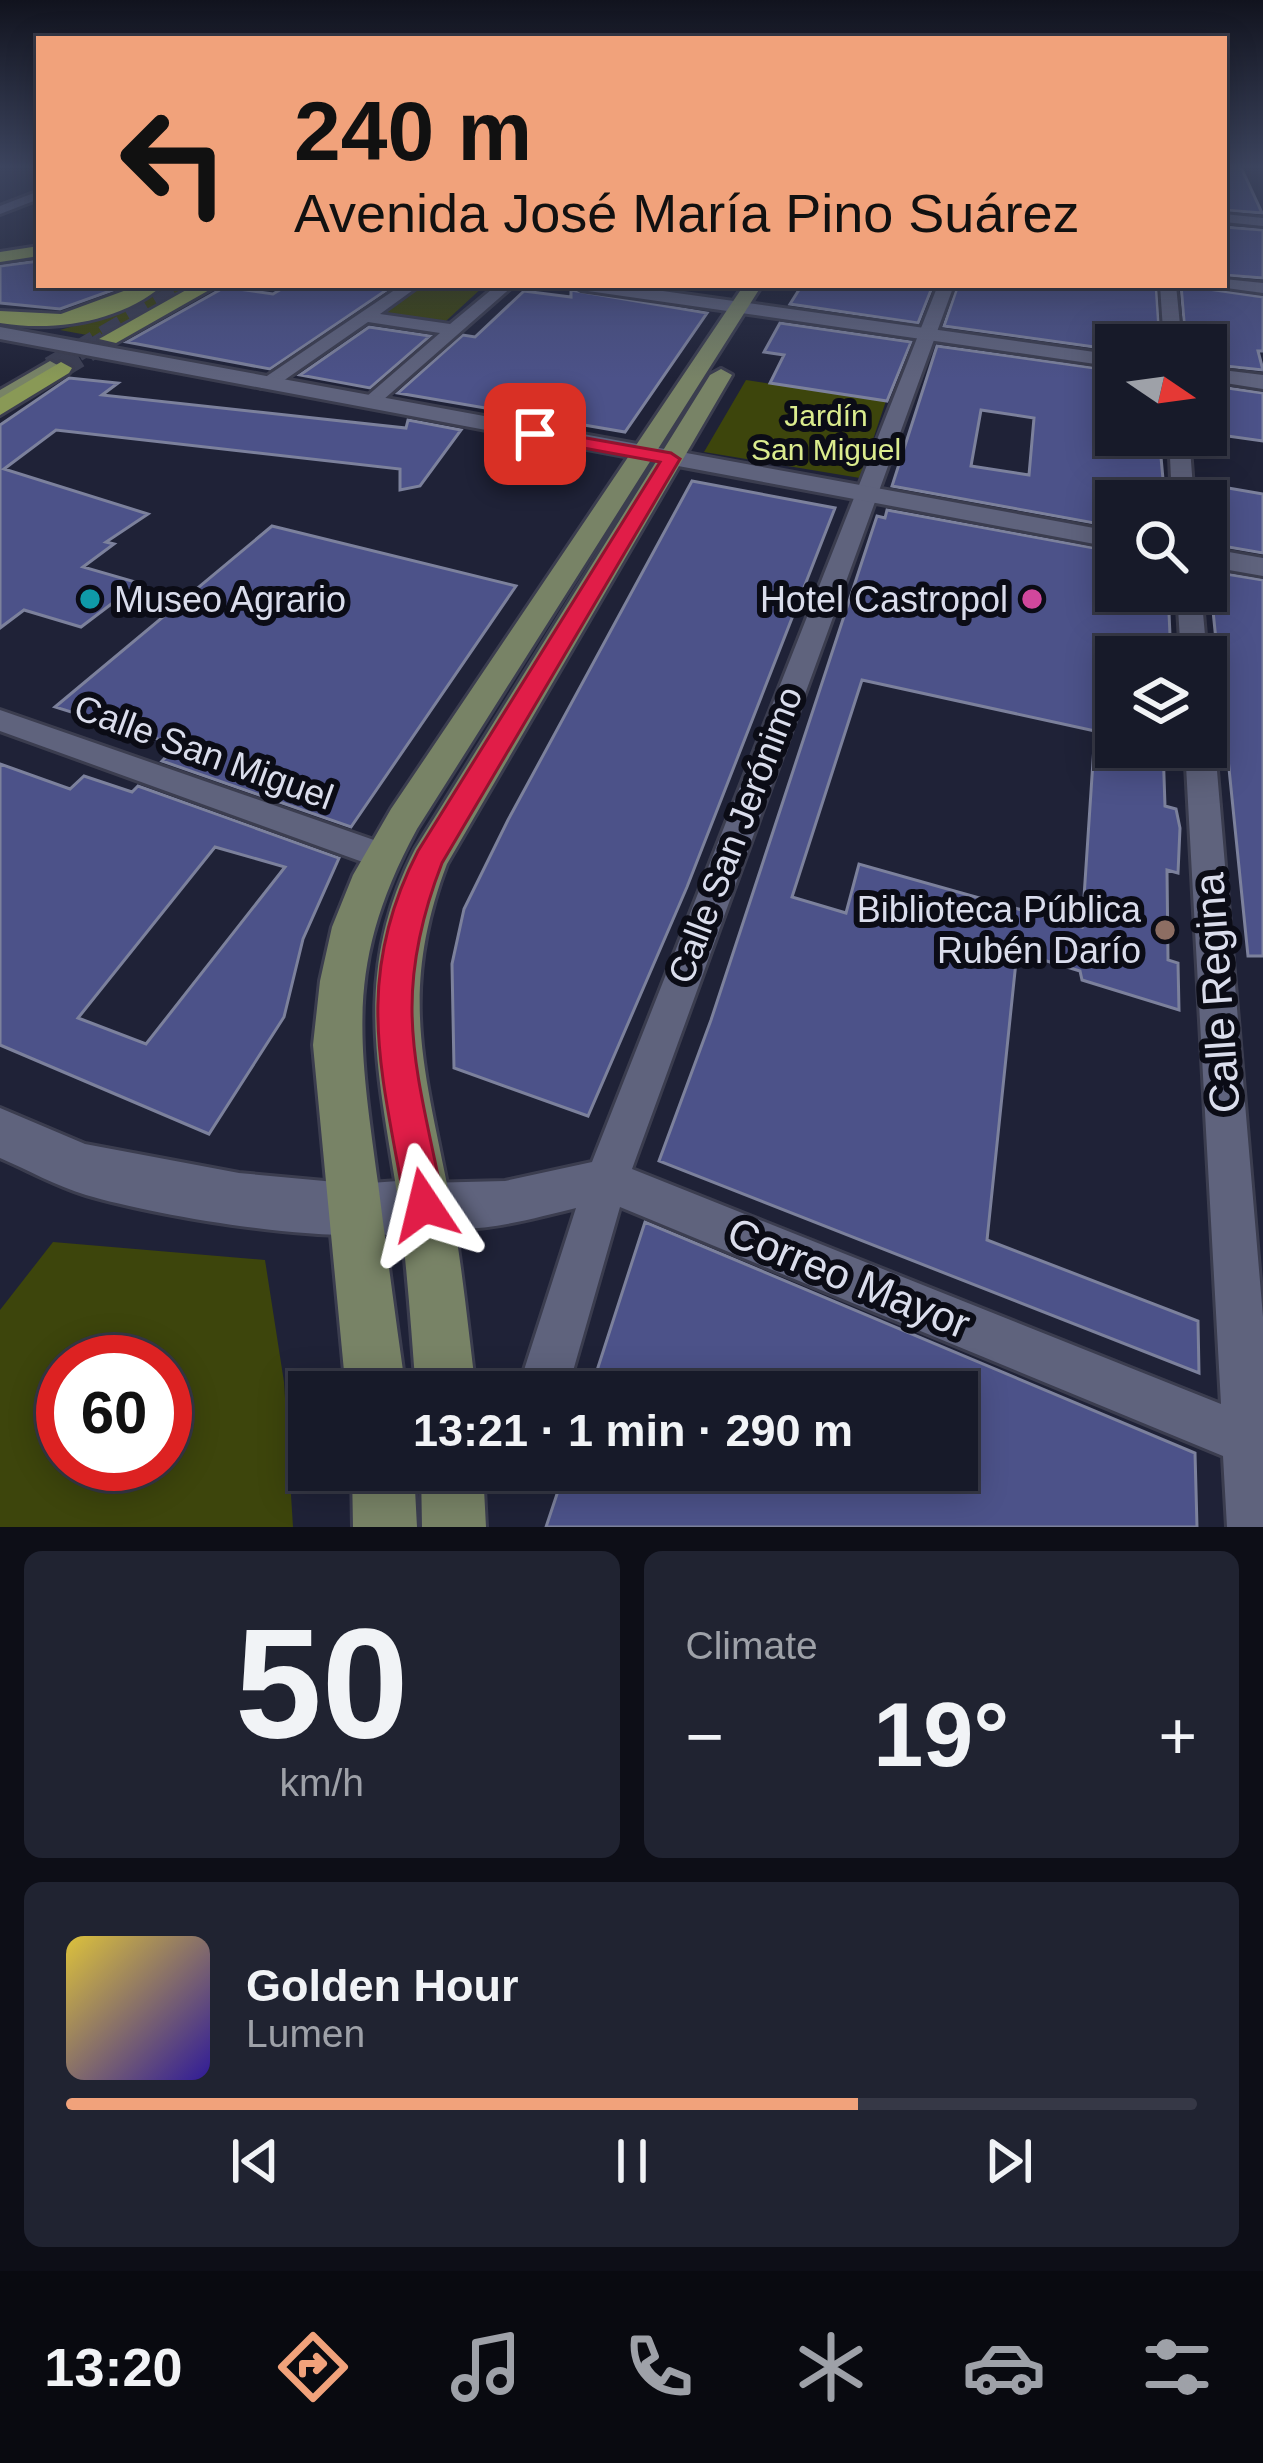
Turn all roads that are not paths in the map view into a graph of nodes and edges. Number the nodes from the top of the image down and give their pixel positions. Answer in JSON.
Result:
{"nodes":[{"id":1,"x":36,"y":249,"type":"edge"},
{"id":2,"x":0,"y":254,"type":"edge"},
{"id":3,"x":1227,"y":284,"type":"edge"},
{"id":4,"x":148,"y":288,"type":"edge"},
{"id":5,"x":202,"y":288,"type":"edge"},
{"id":6,"x":408,"y":288,"type":"edge"},
{"id":7,"x":503,"y":288,"type":"edge"},
{"id":8,"x":602,"y":288,"type":"edge"},
{"id":9,"x":752,"y":288,"type":"edge"},
{"id":10,"x":773,"y":288,"type":"edge"},
{"id":11,"x":945,"y":288,"type":"edge"},
{"id":12,"x":1168,"y":288,"type":"edge"},
{"id":13,"x":1263,"y":288,"type":"edge"},
{"id":14,"x":749,"y":309,"type":"junction"},
{"id":15,"x":0,"y":317,"type":"edge"},
{"id":16,"x":365,"y":317,"type":"junction"},
{"id":17,"x":1171,"y":324,"type":"edge"},
{"id":18,"x":454,"y":330,"type":"junction"},
{"id":19,"x":0,"y":333,"type":"edge"},
{"id":20,"x":925,"y":334,"type":"junction"},
{"id":21,"x":109,"y":339,"type":"tunnel mouth"},
{"id":22,"x":1095,"y":358,"type":"edge"},
{"id":23,"x":47,"y":366,"type":"joint"},
{"id":24,"x":1227,"y":377,"type":"edge"},
{"id":25,"x":1263,"y":382,"type":"edge"},
{"id":26,"x":0,"y":383,"type":"edge"},
{"id":27,"x":267,"y":384,"type":"junction"},
{"id":28,"x":368,"y":403,"type":"junction"},
{"id":29,"x":0,"y":404,"type":"edge"},
{"id":30,"x":657,"y":456,"type":"junction"},
{"id":31,"x":863,"y":493,"type":"junction"},
{"id":32,"x":1095,"y":536,"type":"edge"},
{"id":33,"x":1227,"y":561,"type":"edge"},
{"id":34,"x":1263,"y":567,"type":"edge"},
{"id":35,"x":0,"y":720,"type":"edge"},
{"id":36,"x":1202,"y":768,"type":"edge"},
{"id":37,"x":382,"y":856,"type":"junction"},
{"id":38,"x":0,"y":1132,"type":"edge"},
{"id":39,"x":606,"y":1180,"type":"junction"},
{"id":40,"x":424,"y":1205,"type":"junction"},
{"id":41,"x":357,"y":1210,"type":"junction"},
{"id":42,"x":374,"y":1371,"type":"edge"},
{"id":43,"x":444,"y":1371,"type":"edge"},
{"id":44,"x":548,"y":1371,"type":"edge"},
{"id":45,"x":1256,"y":1443,"type":"edge"},
{"id":46,"x":383,"y":1491,"type":"edge"},
{"id":47,"x":385,"y":1527,"type":"edge"},
{"id":48,"x":1254,"y":1527,"type":"edge"}],
"edges":[{"from":1,"to":2,"type":"highway"},
{"from":3,"to":13,"type":"street"},
{"from":4,"to":15,"type":"highway"},
{"from":5,"to":21,"type":"highway"},
{"from":6,"to":16,"type":"street"},
{"from":7,"to":18,"type":"street"},
{"from":8,"to":14,"type":"main road"},
{"from":9,"to":14,"type":"main road"},
{"from":10,"to":14,"type":"main road"},
{"from":11,"to":20,"type":"street","name":"Calle San Jerónimo"},
{"from":12,"to":17,"type":"street"},
{"from":14,"to":20,"type":"main road"},
{"from":14,"to":30,"type":"main road"},
{"from":16,"to":18,"type":"street"},
{"from":16,"to":27,"type":"street"},
{"from":18,"to":28,"type":"street"},
{"from":19,"to":27,"type":"main road"},
{"from":20,"to":22,"type":"main road"},
{"from":20,"to":31,"type":"street","name":"Calle San Jerónimo"},
{"from":23,"to":26,"type":"main road"},
{"from":23,"to":29,"type":"highway"},
{"from":24,"to":25,"type":"main road"},
{"from":27,"to":28,"type":"main road"},
{"from":28,"to":30,"type":"main road"},
{"from":30,"to":31,"type":"main road"},
{"from":30,"to":37,"type":"main road"},
{"from":30,"to":40,"type":"main road"},
{"from":31,"to":32,"type":"main road"},
{"from":31,"to":39,"type":"street","name":"Calle San Jerónimo"},
{"from":33,"to":34,"type":"main road"},
{"from":35,"to":37,"type":"street","name":"Calle San Miguel"},
{"from":36,"to":45,"type":"street","name":"Calle Regina"},
{"from":37,"to":41,"type":"main road"},
{"from":38,"to":41,"type":"main road"},
{"from":39,"to":40,"type":"street"},
{"from":39,"to":44,"type":"street","name":"Calle San Jerónimo"},
{"from":39,"to":45,"type":"street","name":"Correo Mayor"},
{"from":40,"to":41,"type":"main road"},
{"from":40,"to":43,"type":"main road"},
{"from":41,"to":42,"type":"main road"},
{"from":45,"to":48,"type":"street","name":"Calle Regina"},
{"from":46,"to":47,"type":"main road"}]}
